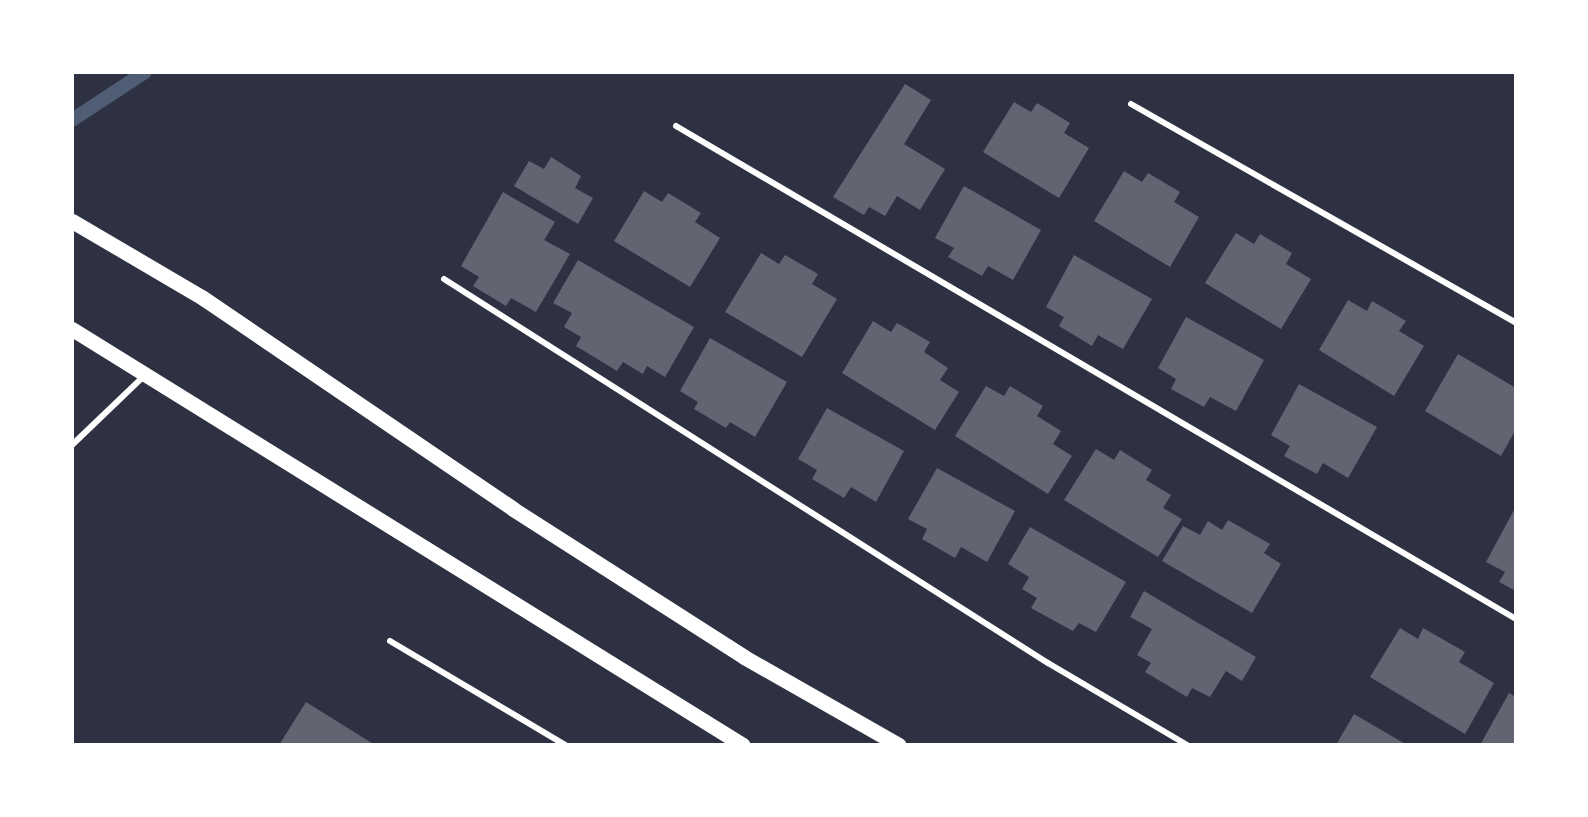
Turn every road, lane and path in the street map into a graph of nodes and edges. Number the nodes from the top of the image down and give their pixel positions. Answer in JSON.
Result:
{"nodes":[{"id":1,"x":1131,"y":104,"type":"dead end"},
{"id":2,"x":676,"y":126,"type":"dead end"},
{"id":3,"x":72,"y":221,"type":"edge"},
{"id":4,"x":444,"y":279,"type":"dead end"},
{"id":5,"x":1516,"y":324,"type":"edge"},
{"id":6,"x":72,"y":329,"type":"edge"},
{"id":7,"x":146,"y":374,"type":"junction"},
{"id":8,"x":72,"y":445,"type":"edge"},
{"id":9,"x":1516,"y":620,"type":"edge"},
{"id":10,"x":390,"y":640,"type":"dead end"},
{"id":11,"x":565,"y":745,"type":"edge"},
{"id":12,"x":743,"y":745,"type":"edge"},
{"id":13,"x":898,"y":745,"type":"edge"},
{"id":14,"x":1187,"y":745,"type":"edge"}],
"edges":[{"from":1,"to":5,"type":"street"},
{"from":2,"to":9,"type":"street"},
{"from":3,"to":13,"type":"main road"},
{"from":4,"to":14,"type":"street"},
{"from":6,"to":7,"type":"main road"},
{"from":7,"to":8,"type":"street"},
{"from":7,"to":12,"type":"main road"},
{"from":10,"to":11,"type":"street"}]}
